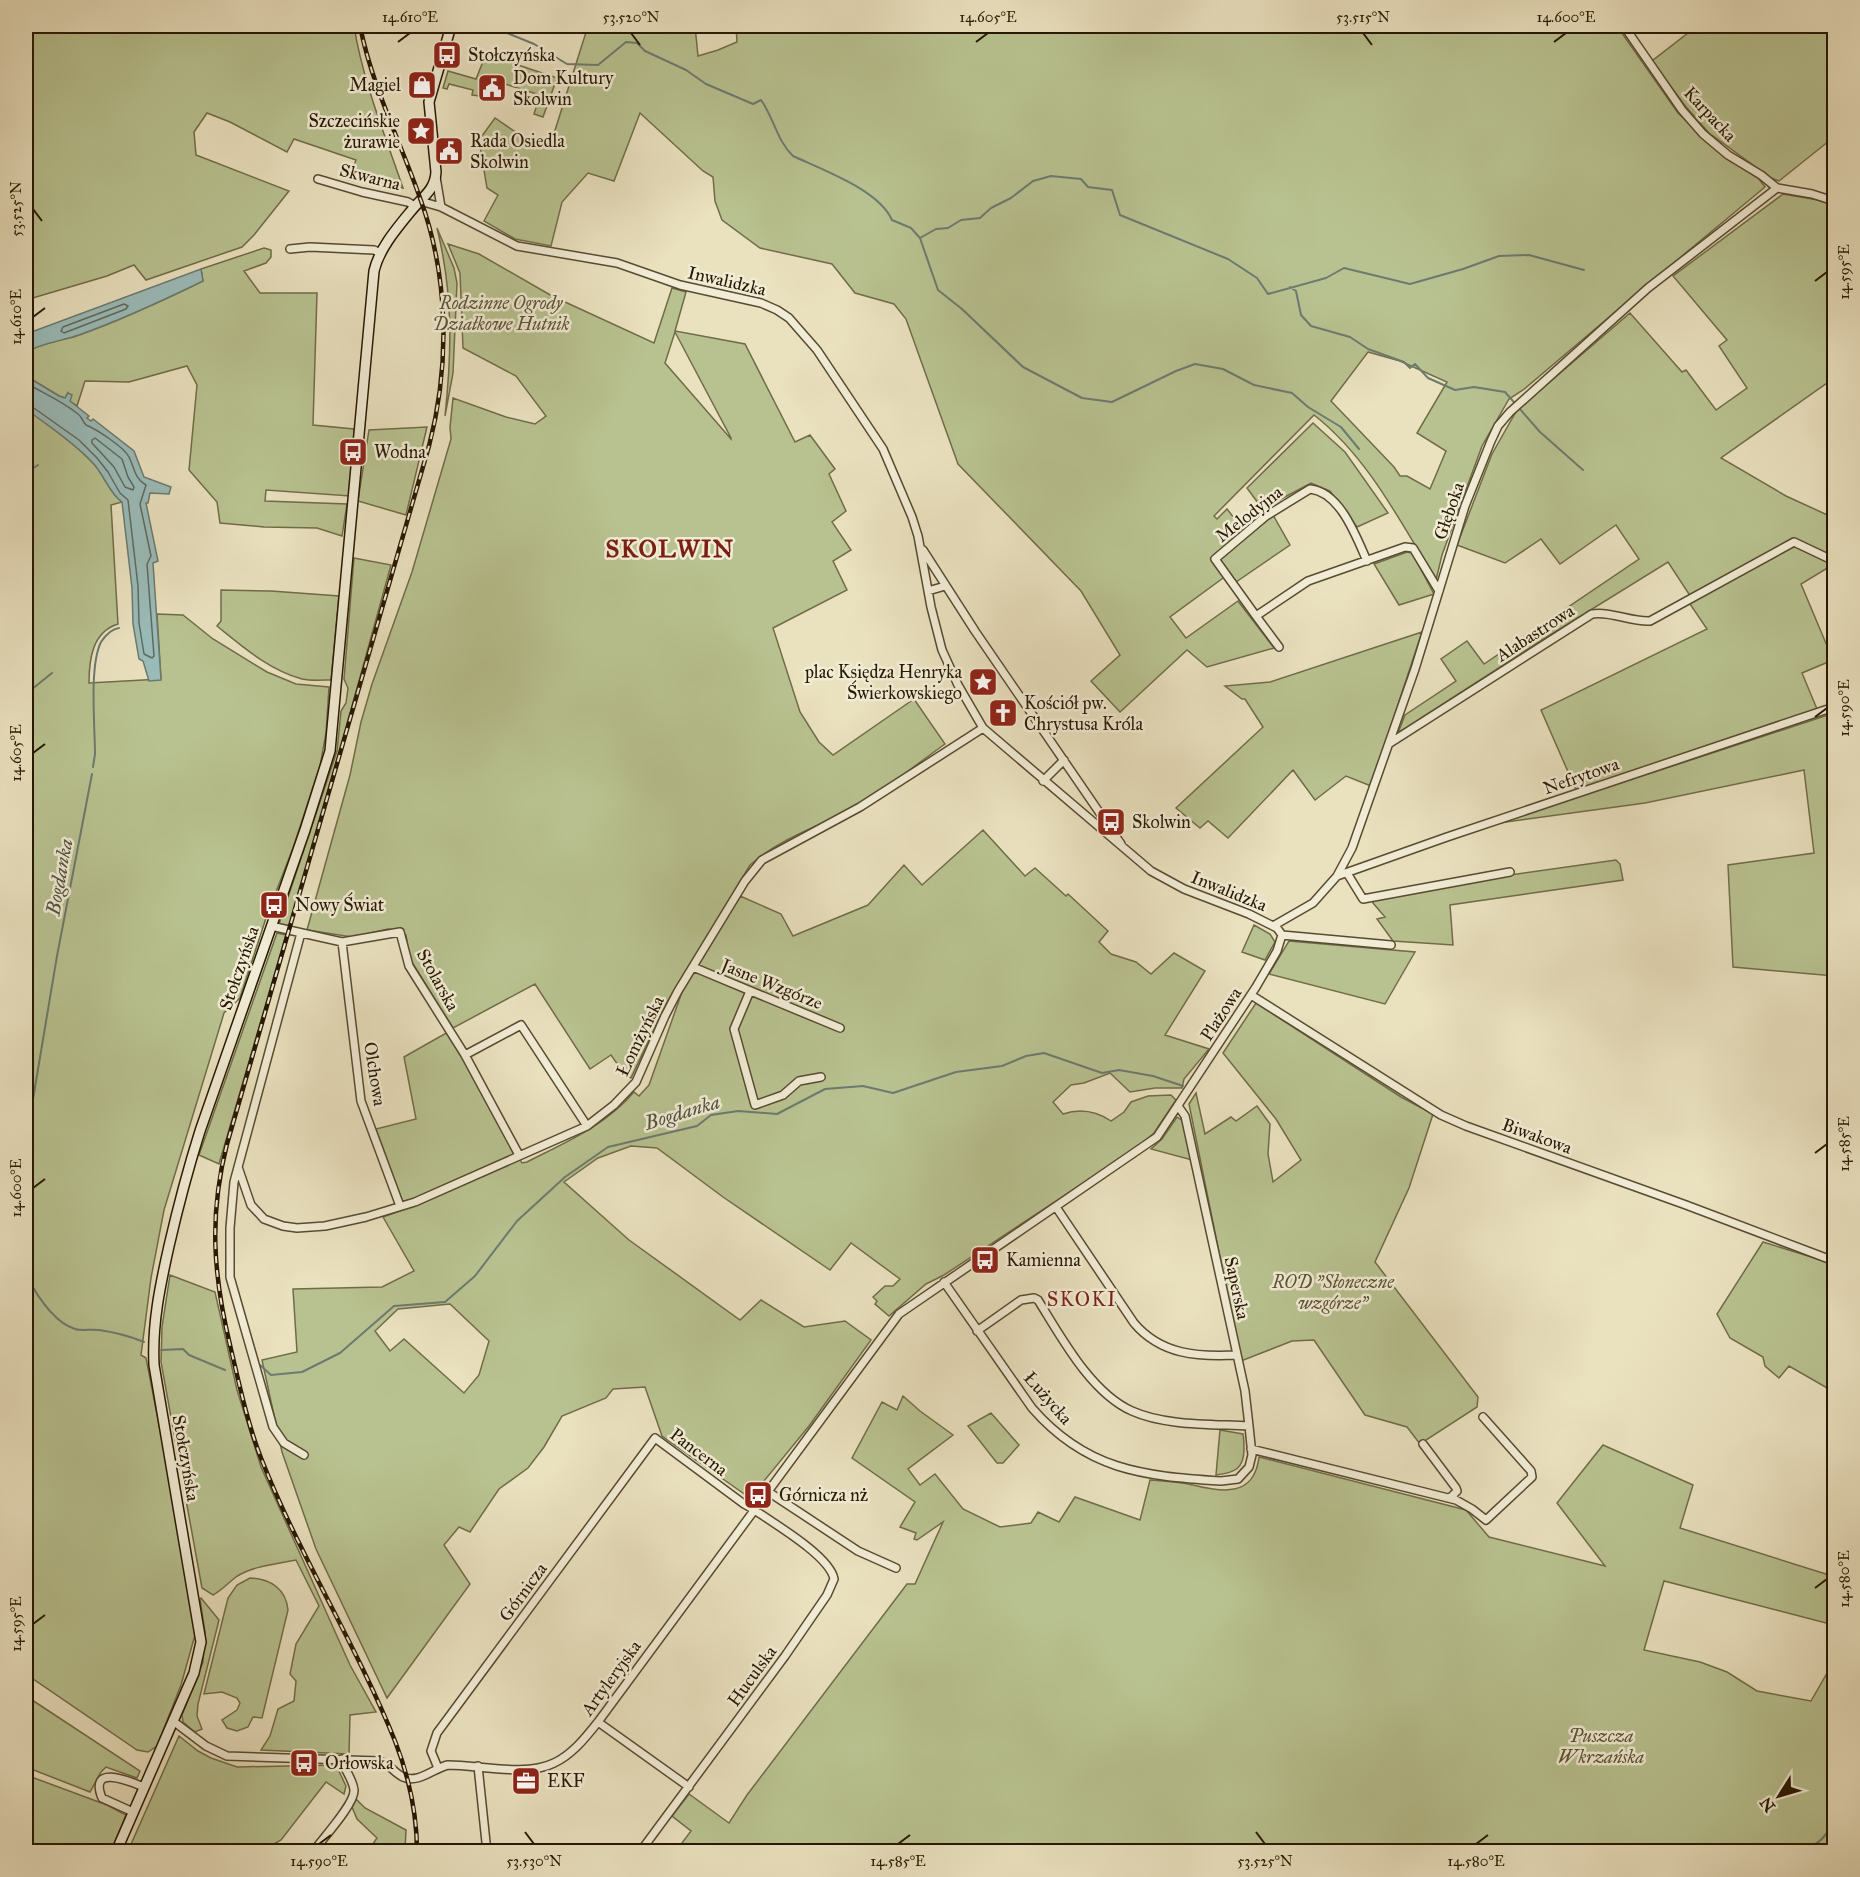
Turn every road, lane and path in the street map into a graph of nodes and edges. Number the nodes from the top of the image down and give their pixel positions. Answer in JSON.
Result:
{"nodes":[{"id":1,"x":451,"y":26,"type":"edge"},
{"id":2,"x":1624,"y":26,"type":"edge"},
{"id":3,"x":436,"y":172,"type":"junction"},
{"id":4,"x":318,"y":179,"type":"dead end"},
{"id":5,"x":1777,"y":188,"type":"junction"},
{"id":6,"x":1834,"y":201,"type":"edge"},
{"id":7,"x":418,"y":203,"type":"junction"},
{"id":8,"x":441,"y":207,"type":"junction"},
{"id":9,"x":290,"y":249,"type":"dead end"},
{"id":10,"x":381,"y":253,"type":"junction"},
{"id":11,"x":920,"y":545,"type":"junction"},
{"id":12,"x":1832,"y":560,"type":"dead end"},
{"id":13,"x":1367,"y":561,"type":"junction"},
{"id":14,"x":945,"y":586,"type":"junction"},
{"id":15,"x":928,"y":591,"type":"junction"},
{"id":16,"x":1439,"y":591,"type":"junction"},
{"id":17,"x":1256,"y":616,"type":"junction"},
{"id":18,"x":1279,"y":646,"type":"dead end"},
{"id":19,"x":1834,"y":707,"type":"edge"},
{"id":20,"x":983,"y":728,"type":"junction"},
{"id":21,"x":1390,"y":743,"type":"junction"},
{"id":22,"x":1064,"y":760,"type":"junction"},
{"id":23,"x":1044,"y":781,"type":"junction"},
{"id":24,"x":1103,"y":818,"type":"junction"},
{"id":25,"x":1095,"y":825,"type":"junction"},
{"id":26,"x":1131,"y":856,"type":"junction"},
{"id":27,"x":1510,"y":872,"type":"dead end"},
{"id":28,"x":1347,"y":873,"type":"junction"},
{"id":29,"x":1337,"y":876,"type":"junction"},
{"id":30,"x":272,"y":926,"type":"junction"},
{"id":31,"x":1273,"y":926,"type":"junction"},
{"id":32,"x":301,"y":933,"type":"junction"},
{"id":33,"x":1282,"y":935,"type":"junction"},
{"id":34,"x":342,"y":942,"type":"junction"},
{"id":35,"x":1391,"y":945,"type":"dead end"},
{"id":36,"x":693,"y":967,"type":"junction"},
{"id":37,"x":750,"y":992,"type":"junction"},
{"id":38,"x":1251,"y":995,"type":"junction"},
{"id":39,"x":840,"y":1028,"type":"dead end"},
{"id":40,"x":465,"y":1055,"type":"junction"},
{"id":41,"x":821,"y":1077,"type":"dead end"},
{"id":42,"x":1178,"y":1106,"type":"junction"},
{"id":43,"x":587,"y":1126,"type":"junction"},
{"id":44,"x":519,"y":1155,"type":"junction"},
{"id":45,"x":238,"y":1167,"type":"junction"},
{"id":46,"x":232,"y":1202,"type":"junction"},
{"id":47,"x":252,"y":1205,"type":"junction"},
{"id":48,"x":400,"y":1206,"type":"junction"},
{"id":49,"x":1056,"y":1207,"type":"junction"},
{"id":50,"x":1834,"y":1261,"type":"edge"},
{"id":51,"x":944,"y":1282,"type":"junction"},
{"id":52,"x":977,"y":1330,"type":"junction"},
{"id":53,"x":1237,"y":1355,"type":"junction"},
{"id":54,"x":1483,"y":1417,"type":"dead end"},
{"id":55,"x":1250,"y":1426,"type":"junction"},
{"id":56,"x":655,"y":1438,"type":"joint"},
{"id":57,"x":1423,"y":1444,"type":"dead end"},
{"id":58,"x":1251,"y":1449,"type":"junction"},
{"id":59,"x":304,"y":1455,"type":"dead end"},
{"id":60,"x":1241,"y":1477,"type":"joint"},
{"id":61,"x":767,"y":1491,"type":"junction"},
{"id":62,"x":1450,"y":1498,"type":"junction"},
{"id":63,"x":753,"y":1509,"type":"junction"},
{"id":64,"x":896,"y":1568,"type":"dead end"},
{"id":65,"x":834,"y":1579,"type":"joint"},
{"id":66,"x":173,"y":1721,"type":"junction"},
{"id":67,"x":598,"y":1722,"type":"junction"},
{"id":68,"x":342,"y":1759,"type":"junction"},
{"id":69,"x":478,"y":1766,"type":"junction"},
{"id":70,"x":438,"y":1768,"type":"junction"},
{"id":71,"x":144,"y":1787,"type":"junction"},
{"id":72,"x":689,"y":1787,"type":"junction"},
{"id":73,"x":133,"y":1812,"type":"junction"},
{"id":74,"x":116,"y":1851,"type":"edge"},
{"id":75,"x":313,"y":1851,"type":"edge"},
{"id":76,"x":487,"y":1851,"type":"edge"},
{"id":77,"x":640,"y":1851,"type":"edge"}],
"edges":[{"from":1,"to":3,"type":"street"},
{"from":2,"to":5,"type":"street","name":"Karpacka"},
{"from":3,"to":7,"type":"street","name":"Stołczyńska"},
{"from":3,"to":8,"type":"street"},
{"from":4,"to":7,"type":"street","name":"Skwarna"},
{"from":5,"to":6,"type":"street","name":"Karpacka"},
{"from":5,"to":16,"type":"street","name":"Głęboka"},
{"from":7,"to":8,"type":"street","name":"Inwalidzka"},
{"from":7,"to":10,"type":"street","name":"Stołczyńska"},
{"from":8,"to":11,"type":"street","name":"Inwalidzka"},
{"from":9,"to":10,"type":"street"},
{"from":10,"to":30,"type":"street","name":"Stołczyńska"},
{"from":11,"to":14,"type":"street","name":"Inwalidzka"},
{"from":11,"to":15,"type":"street","name":"Inwalidzka"},
{"from":12,"to":21,"type":"street","name":"Alabastrowa"},
{"from":13,"to":16,"type":"street"},
{"from":13,"to":17,"type":"street"},
{"from":13,"to":17,"type":"street","name":"Melodyjna"},
{"from":14,"to":15,"type":"street"},
{"from":14,"to":22,"type":"street","name":"Inwalidzka"},
{"from":15,"to":20,"type":"street","name":"Inwalidzka"},
{"from":16,"to":21,"type":"street","name":"Głęboka"},
{"from":17,"to":18,"type":"street","name":"Melodyjna"},
{"from":19,"to":28,"type":"street","name":"Nefrytowa"},
{"from":20,"to":23,"type":"street","name":"Inwalidzka"},
{"from":20,"to":36,"type":"street","name":"Łomżyńska"},
{"from":21,"to":29,"type":"street","name":"Głęboka"},
{"from":22,"to":23,"type":"street"},
{"from":22,"to":24,"type":"street","name":"Inwalidzka"},
{"from":23,"to":25,"type":"street","name":"Inwalidzka"},
{"from":24,"to":25,"type":"street"},
{"from":24,"to":26,"type":"street","name":"Inwalidzka"},
{"from":25,"to":26,"type":"street","name":"Inwalidzka"},
{"from":26,"to":31,"type":"street","name":"Inwalidzka"},
{"from":27,"to":28,"type":"street"},
{"from":28,"to":29,"type":"street","name":"Nefrytowa"},
{"from":29,"to":31,"type":"street","name":"Głęboka"},
{"from":30,"to":32,"type":"street","name":"Stolarska"},
{"from":30,"to":66,"type":"street","name":"Stołczyńska"},
{"from":31,"to":33,"type":"street","name":"Inwalidzka"},
{"from":32,"to":34,"type":"street","name":"Stolarska"},
{"from":32,"to":45,"type":"street"},
{"from":33,"to":35,"type":"street"},
{"from":33,"to":38,"type":"street","name":"Plażowa"},
{"from":34,"to":40,"type":"street","name":"Stolarska"},
{"from":34,"to":48,"type":"street","name":"Olchowa"},
{"from":36,"to":37,"type":"street","name":"Jasne Wzgórze"},
{"from":36,"to":43,"type":"street","name":"Łomżyńska"},
{"from":37,"to":39,"type":"street","name":"Jasne Wzgórze"},
{"from":37,"to":41,"type":"street"},
{"from":38,"to":42,"type":"street","name":"Plażowa"},
{"from":38,"to":50,"type":"street","name":"Biwakowa"},
{"from":40,"to":43,"type":"street"},
{"from":40,"to":44,"type":"street","name":"Stolarska"},
{"from":42,"to":49,"type":"street"},
{"from":42,"to":53,"type":"street","name":"Saperska"},
{"from":43,"to":44,"type":"street","name":"Łomżyńska"},
{"from":44,"to":48,"type":"street","name":"Łomżyńska"},
{"from":45,"to":46,"type":"street"},
{"from":45,"to":47,"type":"street","name":"Łomżyńska"},
{"from":46,"to":47,"type":"street"},
{"from":46,"to":59,"type":"street"},
{"from":47,"to":48,"type":"street","name":"Łomżyńska"},
{"from":49,"to":51,"type":"street"},
{"from":49,"to":53,"type":"street"},
{"from":51,"to":52,"type":"street","name":"Łużycka"},
{"from":51,"to":61,"type":"street"},
{"from":52,"to":55,"type":"street"},
{"from":52,"to":60,"type":"street","name":"Łużycka"},
{"from":53,"to":55,"type":"street","name":"Saperska"},
{"from":54,"to":62,"type":"street"},
{"from":55,"to":58,"type":"street","name":"Saperska"},
{"from":56,"to":63,"type":"street","name":"Pancerna"},
{"from":56,"to":70,"type":"street","name":"Górnicza"},
{"from":57,"to":62,"type":"street"},
{"from":58,"to":60,"type":"street","name":"Saperska"},
{"from":58,"to":62,"type":"street"},
{"from":61,"to":63,"type":"street"},
{"from":61,"to":64,"type":"street"},
{"from":63,"to":65,"type":"street","name":"Pancerna"},
{"from":63,"to":67,"type":"street","name":"Artyleryjska"},
{"from":65,"to":72,"type":"street","name":"Huculska"},
{"from":66,"to":68,"type":"street"},
{"from":66,"to":71,"type":"street","name":"Stołczyńska"},
{"from":67,"to":69,"type":"street","name":"Artyleryjska"},
{"from":67,"to":72,"type":"street"},
{"from":68,"to":70,"type":"street"},
{"from":68,"to":75,"type":"street"},
{"from":69,"to":70,"type":"street","name":"Artyleryjska"},
{"from":69,"to":76,"type":"street"},
{"from":71,"to":73,"type":"street","name":"Stołczyńska"},
{"from":71,"to":73,"type":"street"},
{"from":72,"to":77,"type":"street","name":"Huculska"},
{"from":73,"to":74,"type":"street","name":"Stołczyńska"}]}
